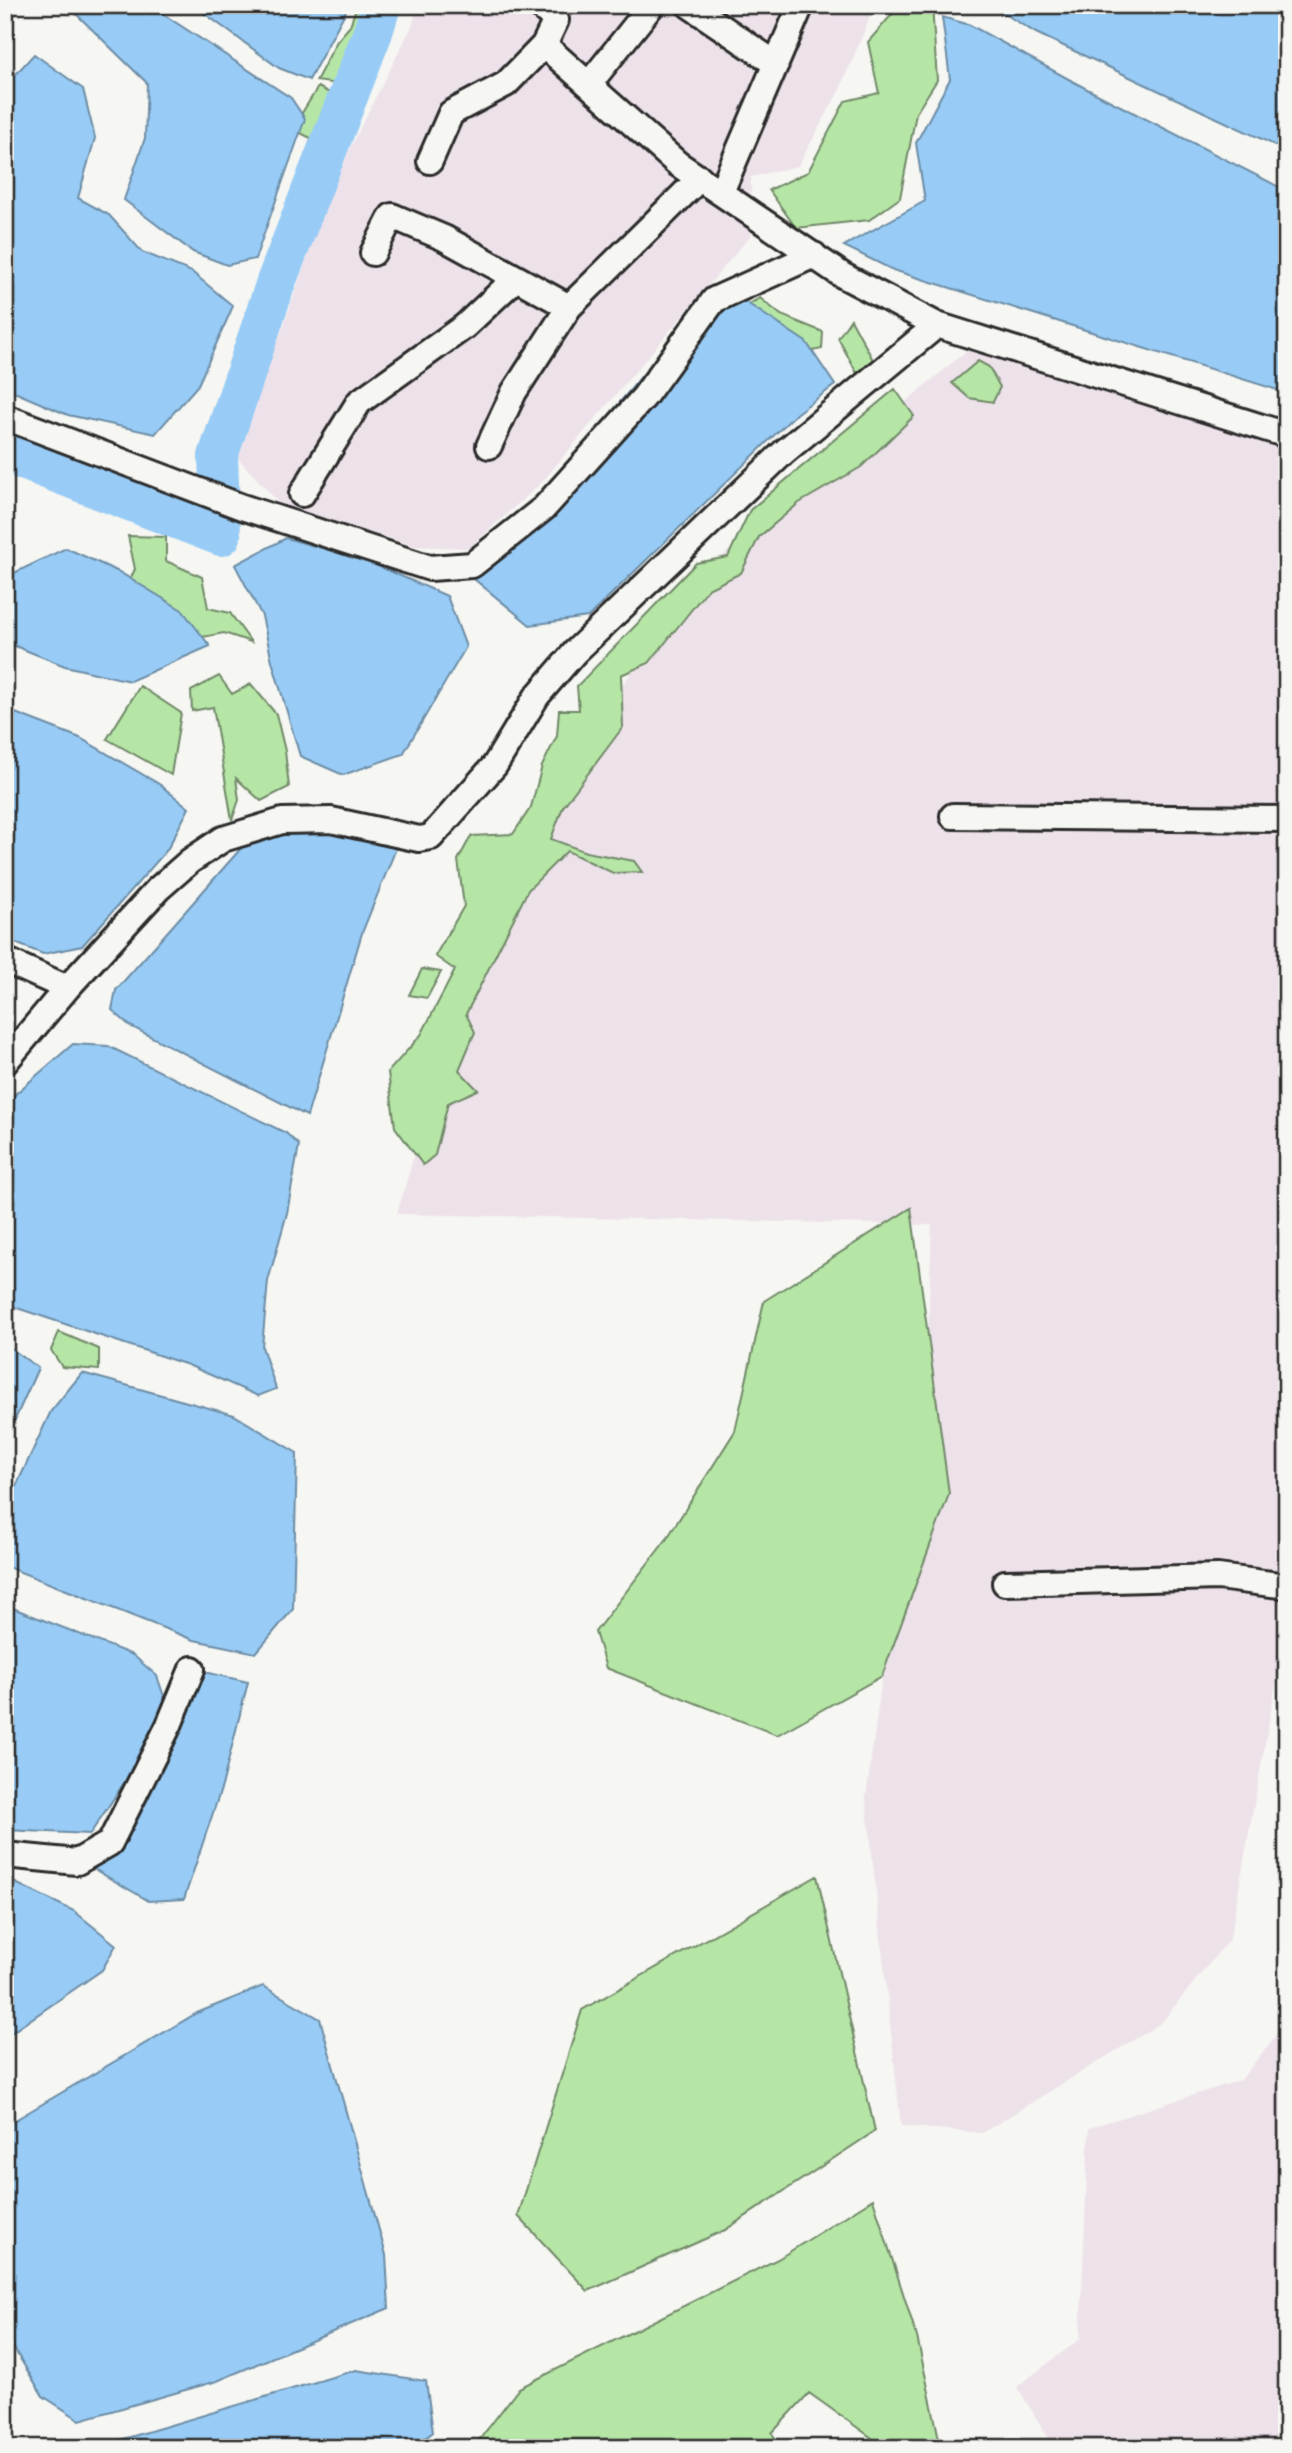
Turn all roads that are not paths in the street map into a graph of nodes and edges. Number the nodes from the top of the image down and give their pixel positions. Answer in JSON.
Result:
{"nodes":[{"id":1,"x":539,"y":5,"type":"edge"},
{"id":2,"x":652,"y":5,"type":"edge"},
{"id":3,"x":689,"y":5,"type":"edge"},
{"id":4,"x":801,"y":5,"type":"edge"},
{"id":5,"x":544,"y":44,"type":"junction"},
{"id":6,"x":776,"y":64,"type":"junction"},
{"id":7,"x":589,"y":84,"type":"junction"},
{"id":8,"x":430,"y":162,"type":"dead end"},
{"id":9,"x":700,"y":178,"type":"junction"},
{"id":10,"x":721,"y":192,"type":"junction"},
{"id":11,"x":373,"y":253,"type":"dead end"},
{"id":12,"x":814,"y":255,"type":"junction"},
{"id":13,"x":516,"y":278,"type":"junction"},
{"id":14,"x":569,"y":307,"type":"junction"},
{"id":15,"x":937,"y":325,"type":"junction"},
{"id":16,"x":5,"y":417,"type":"edge"},
{"id":17,"x":1287,"y":435,"type":"edge"},
{"id":18,"x":489,"y":446,"type":"dead end"},
{"id":19,"x":302,"y":494,"type":"dead end"},
{"id":20,"x":953,"y":817,"type":"dead end"},
{"id":21,"x":1287,"y":819,"type":"edge"},
{"id":22,"x":5,"y":960,"type":"edge"},
{"id":23,"x":67,"y":988,"type":"junction"},
{"id":24,"x":5,"y":1062,"type":"edge"},
{"id":25,"x":1005,"y":1583,"type":"dead end"},
{"id":26,"x":1287,"y":1587,"type":"edge"},
{"id":27,"x":192,"y":1670,"type":"dead end"},
{"id":28,"x":5,"y":1855,"type":"edge"}],
"edges":[{"from":1,"to":5,"type":"street"},
{"from":2,"to":7,"type":"street"},
{"from":3,"to":6,"type":"street"},
{"from":4,"to":6,"type":"street"},
{"from":5,"to":7,"type":"street"},
{"from":5,"to":8,"type":"street"},
{"from":6,"to":10,"type":"street"},
{"from":7,"to":9,"type":"street"},
{"from":9,"to":10,"type":"street"},
{"from":9,"to":14,"type":"street"},
{"from":10,"to":12,"type":"street"},
{"from":11,"to":13,"type":"street"},
{"from":12,"to":15,"type":"street"},
{"from":12,"to":16,"type":"street"},
{"from":13,"to":14,"type":"street"},
{"from":13,"to":19,"type":"street"},
{"from":14,"to":18,"type":"street"},
{"from":15,"to":17,"type":"street"},
{"from":15,"to":23,"type":"street"},
{"from":20,"to":21,"type":"street"},
{"from":22,"to":23,"type":"street"},
{"from":23,"to":24,"type":"street"},
{"from":25,"to":26,"type":"street"},
{"from":27,"to":28,"type":"street"}]}
